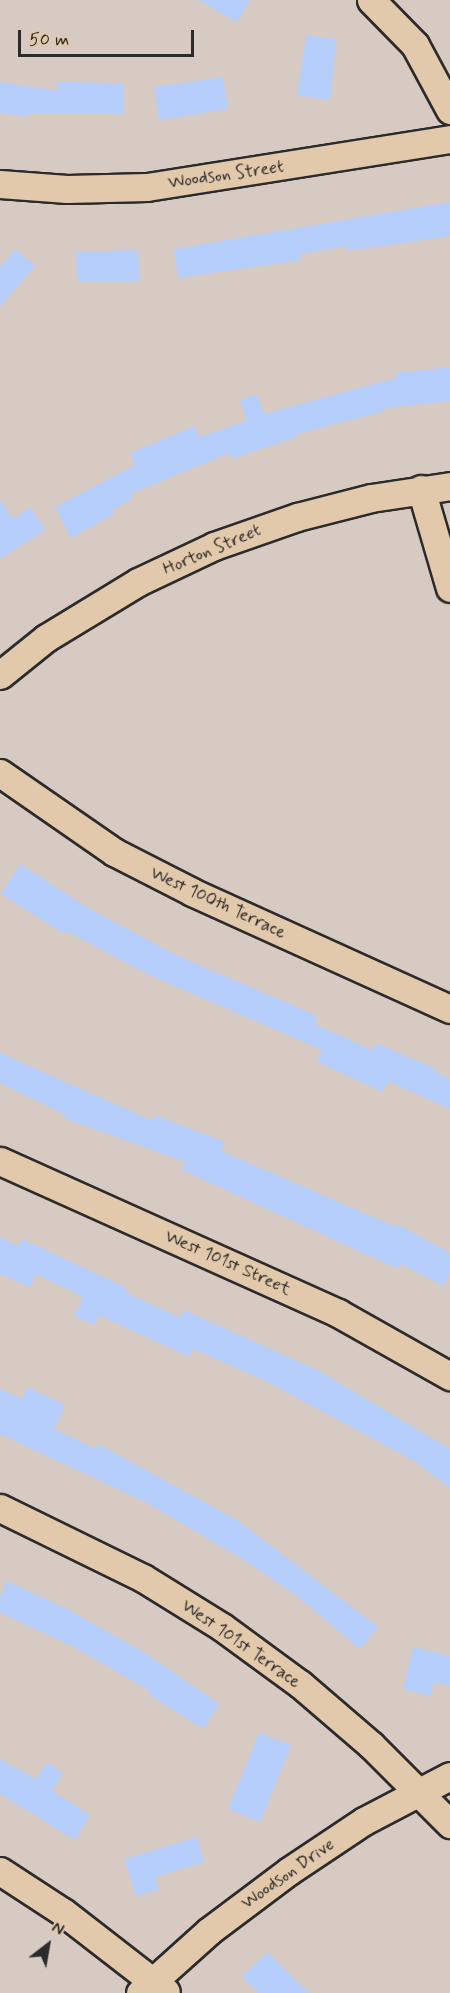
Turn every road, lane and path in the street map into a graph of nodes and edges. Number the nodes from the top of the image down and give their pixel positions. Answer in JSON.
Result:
{"nodes":[{"id":1,"x":371,"y":0,"type":"edge"},
{"id":2,"x":450,"y":110,"type":"edge"},
{"id":3,"x":450,"y":139,"type":"edge"},
{"id":4,"x":0,"y":184,"type":"edge"},
{"id":5,"x":450,"y":486,"type":"edge"},
{"id":6,"x":421,"y":489,"type":"junction"},
{"id":7,"x":450,"y":588,"type":"edge"},
{"id":8,"x":0,"y":675,"type":"edge"},
{"id":9,"x":0,"y":773,"type":"edge"},
{"id":10,"x":450,"y":1009,"type":"edge"},
{"id":11,"x":0,"y":1161,"type":"edge"},
{"id":12,"x":450,"y":1376,"type":"edge"},
{"id":13,"x":0,"y":1508,"type":"edge"},
{"id":14,"x":450,"y":1776,"type":"edge"},
{"id":15,"x":419,"y":1792,"type":"junction"},
{"id":16,"x":450,"y":1824,"type":"edge"},
{"id":17,"x":0,"y":1870,"type":"edge"},
{"id":18,"x":153,"y":1989,"type":"edge"}],
"edges":[{"from":1,"to":2,"type":"street"},
{"from":3,"to":4,"type":"street","name":"Woodson Street"},
{"from":5,"to":6,"type":"street","name":"Horton Street"},
{"from":6,"to":7,"type":"street"},
{"from":6,"to":8,"type":"street","name":"Horton Street"},
{"from":9,"to":10,"type":"street","name":"West 100th Terrace"},
{"from":11,"to":12,"type":"street","name":"West 101st Street"},
{"from":13,"to":15,"type":"street","name":"West 101st Terrace"},
{"from":14,"to":15,"type":"street","name":"Woodson Drive"},
{"from":15,"to":16,"type":"street","name":"West 101st Terrace"},
{"from":15,"to":18,"type":"street","name":"Woodson Drive"},
{"from":17,"to":18,"type":"street"}]}
